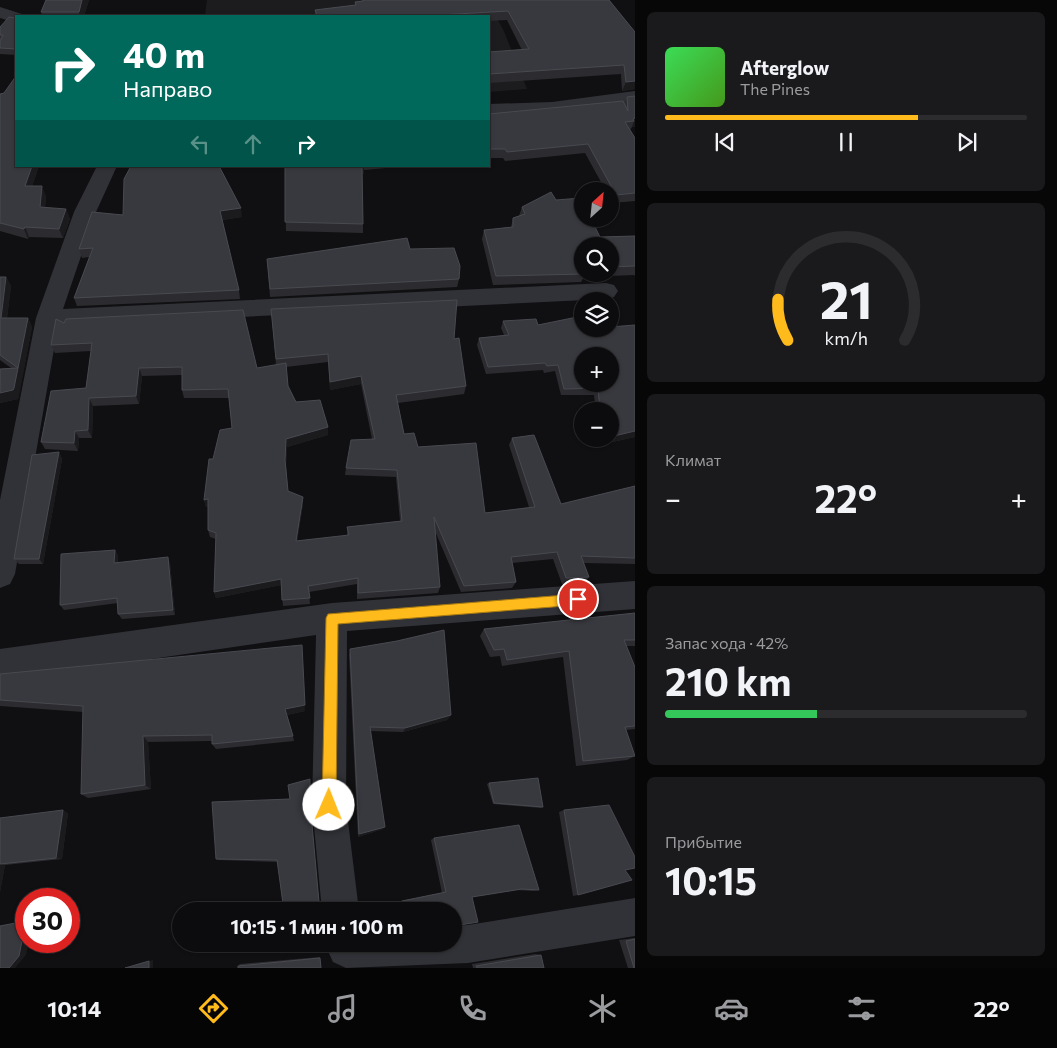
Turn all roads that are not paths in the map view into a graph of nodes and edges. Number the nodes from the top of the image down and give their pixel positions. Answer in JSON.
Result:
{"nodes":[{"id":1,"x":0,"y":12,"type":"edge"},
{"id":2,"x":15,"y":18,"type":"edge"},
{"id":3,"x":634,"y":97,"type":"edge"},
{"id":4,"x":490,"y":110,"type":"edge"},
{"id":5,"x":107,"y":167,"type":"edge"},
{"id":6,"x":606,"y":291,"type":"dead end"},
{"id":7,"x":48,"y":318,"type":"junction"},
{"id":8,"x":0,"y":574,"type":"edge"},
{"id":9,"x":634,"y":595,"type":"edge"},
{"id":10,"x":332,"y":618,"type":"junction"},
{"id":11,"x":0,"y":665,"type":"edge"},
{"id":12,"x":340,"y":902,"type":"edge"},
{"id":13,"x":634,"y":917,"type":"edge"},
{"id":14,"x":346,"y":953,"type":"edge"}],
"edges":[{"from":1,"to":2,"type":"street"},
{"from":3,"to":4,"type":"street"},
{"from":5,"to":7,"type":"street"},
{"from":6,"to":7,"type":"street"},
{"from":7,"to":8,"type":"street"},
{"from":9,"to":10,"type":"street"},
{"from":10,"to":11,"type":"street"},
{"from":10,"to":12,"type":"street"},
{"from":13,"to":14,"type":"street"}]}
